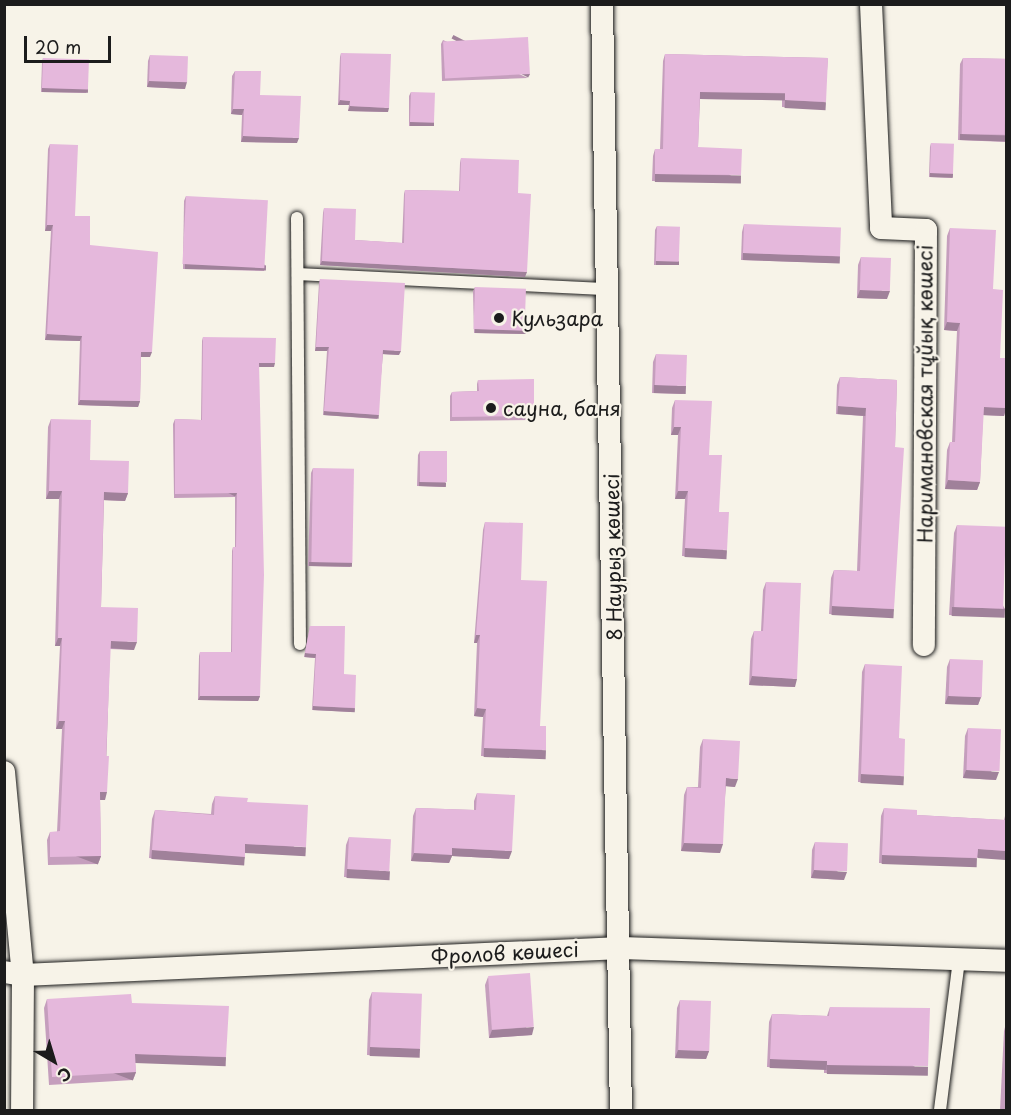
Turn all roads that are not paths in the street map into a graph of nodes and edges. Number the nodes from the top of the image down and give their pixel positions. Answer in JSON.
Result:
{"nodes":[{"id":1,"x":602,"y":4,"type":"edge"},
{"id":2,"x":871,"y":4,"type":"edge"},
{"id":3,"x":297,"y":218,"type":"dead end"},
{"id":4,"x":298,"y":274,"type":"junction"},
{"id":5,"x":608,"y":289,"type":"junction"},
{"id":6,"x":300,"y":644,"type":"dead end"},
{"id":7,"x":924,"y":645,"type":"dead end"},
{"id":8,"x":4,"y":772,"type":"edge"},
{"id":9,"x":621,"y":948,"type":"junction"},
{"id":10,"x":959,"y":959,"type":"junction"},
{"id":11,"x":1006,"y":961,"type":"edge"},
{"id":12,"x":14,"y":974,"type":"edge"},
{"id":13,"x":22,"y":1110,"type":"edge"},
{"id":14,"x":621,"y":1110,"type":"edge"},
{"id":15,"x":940,"y":1110,"type":"edge"}],
"edges":[{"from":1,"to":5,"type":"street","name":"8 Наурыз көшесі"},
{"from":2,"to":7,"type":"street","name":"Наримановская тұйық көшесі"},
{"from":3,"to":4,"type":"lane"},
{"from":4,"to":5,"type":"lane"},
{"from":4,"to":6,"type":"lane"},
{"from":5,"to":9,"type":"street","name":"8 Наурыз көшесі"},
{"from":8,"to":12,"type":"street"},
{"from":9,"to":10,"type":"street","name":"Фролов көшесі"},
{"from":9,"to":12,"type":"street","name":"Фролов көшесі"},
{"from":9,"to":14,"type":"street","name":"8 Наурыз көшесі"},
{"from":10,"to":11,"type":"street","name":"Фролов көшесі"},
{"from":10,"to":15,"type":"lane"},
{"from":12,"to":13,"type":"street"}]}
